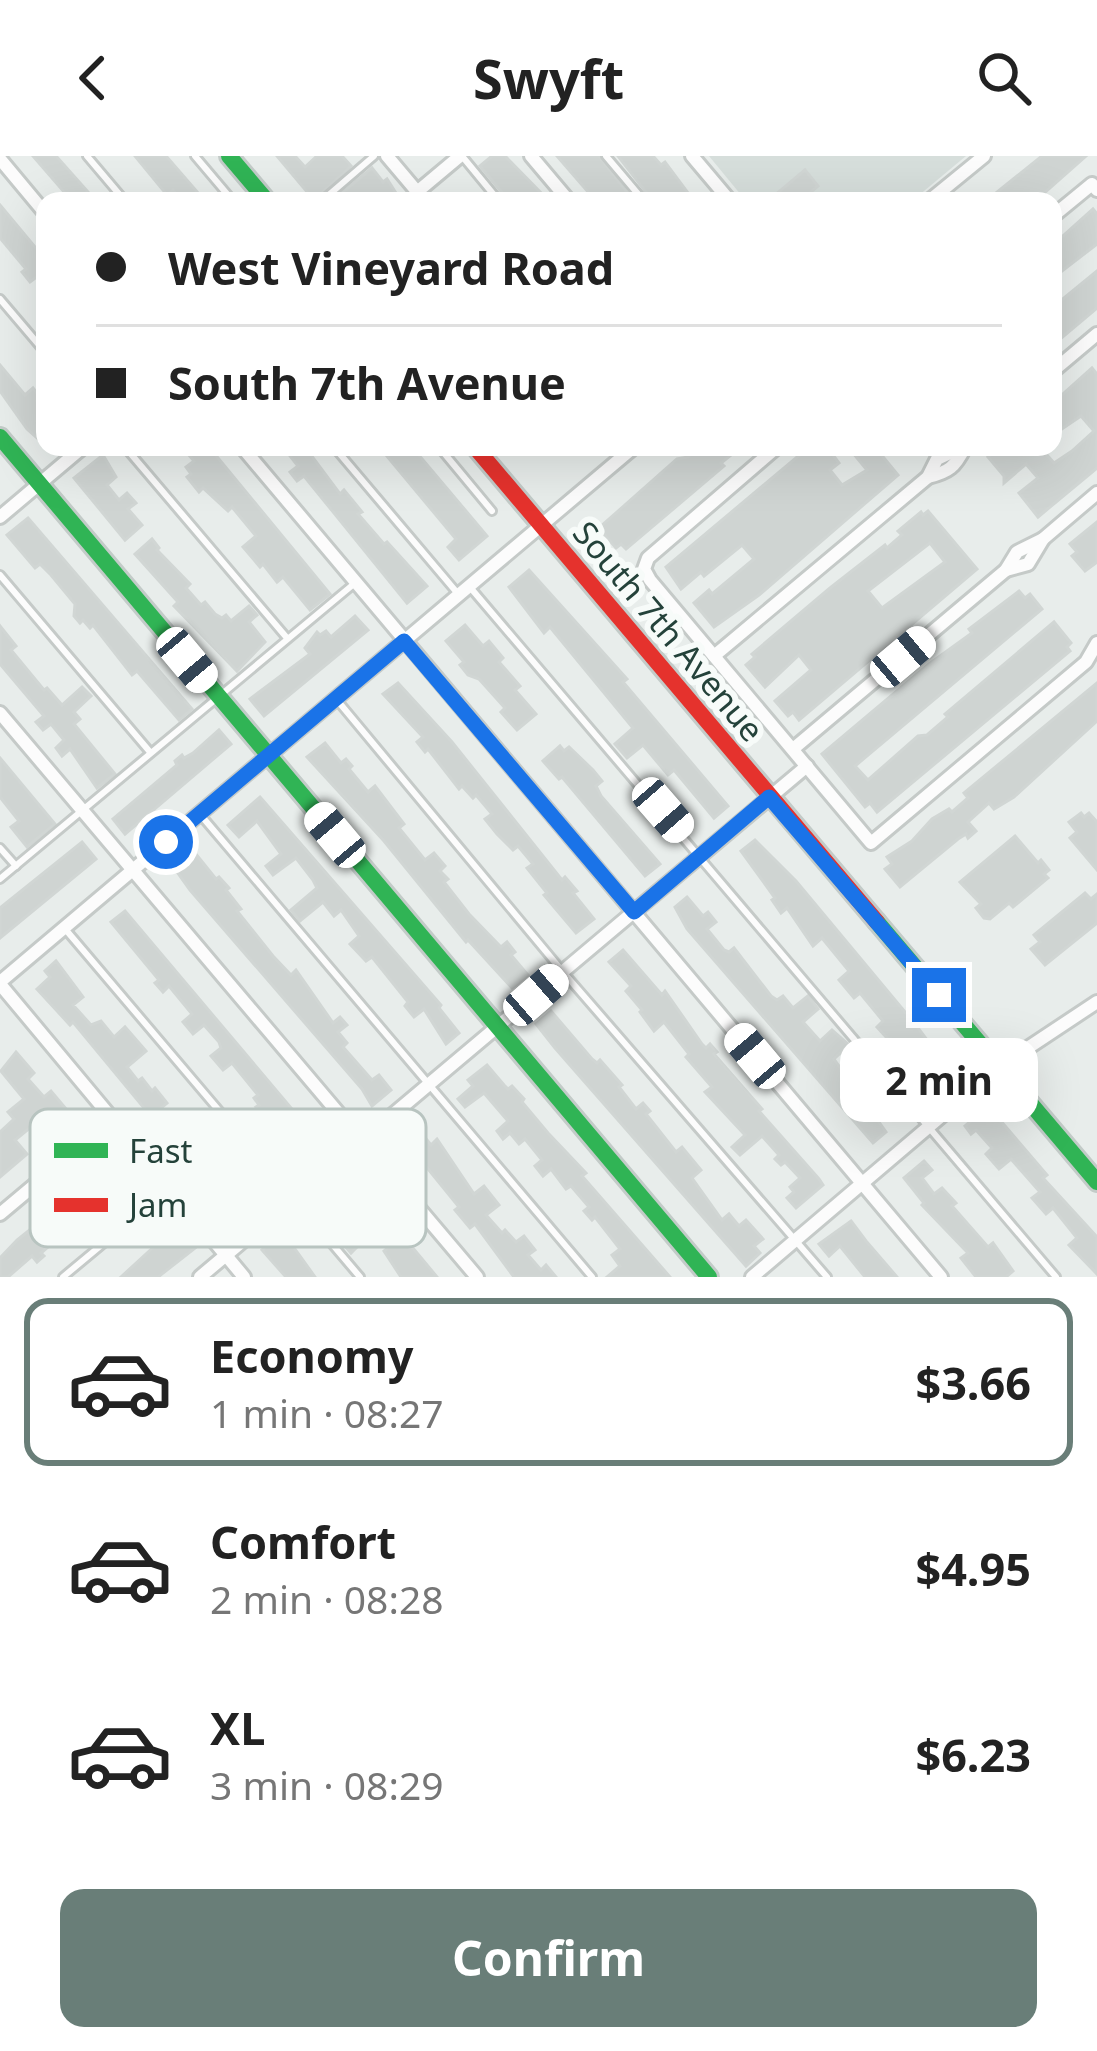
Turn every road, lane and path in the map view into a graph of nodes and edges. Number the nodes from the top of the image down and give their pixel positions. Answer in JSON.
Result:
{"nodes":[{"id":1,"x":87,"y":156,"type":"edge"},
{"id":2,"x":195,"y":156,"type":"edge"},
{"id":3,"x":229,"y":156,"type":"edge"},
{"id":4,"x":374,"y":156,"type":"edge"},
{"id":5,"x":387,"y":156,"type":"edge"},
{"id":6,"x":461,"y":156,"type":"edge"},
{"id":7,"x":531,"y":156,"type":"edge"},
{"id":8,"x":606,"y":156,"type":"edge"},
{"id":9,"x":692,"y":156,"type":"edge"},
{"id":10,"x":984,"y":156,"type":"edge"},
{"id":11,"x":0,"y":159,"type":"edge"},
{"id":12,"x":1095,"y":187,"type":"edge"},
{"id":13,"x":117,"y":192,"type":"edge"},
{"id":14,"x":225,"y":192,"type":"edge"},
{"id":15,"x":259,"y":192,"type":"edge"},
{"id":16,"x":332,"y":192,"type":"edge"},
{"id":17,"x":418,"y":192,"type":"edge"},
{"id":18,"x":425,"y":192,"type":"edge"},
{"id":19,"x":492,"y":192,"type":"edge"},
{"id":20,"x":559,"y":192,"type":"edge"},
{"id":21,"x":636,"y":192,"type":"edge"},
{"id":22,"x":722,"y":192,"type":"edge"},
{"id":23,"x":940,"y":192,"type":"edge"},
{"id":24,"x":36,"y":202,"type":"edge"},
{"id":25,"x":1062,"y":210,"type":"edge"},
{"id":26,"x":0,"y":298,"type":"edge"},
{"id":27,"x":1097,"y":334,"type":"edge"},
{"id":28,"x":36,"y":341,"type":"edge"},
{"id":29,"x":1062,"y":363,"type":"edge"},
{"id":30,"x":0,"y":437,"type":"edge"},
{"id":31,"x":72,"y":456,"type":"edge"},
{"id":32,"x":133,"y":456,"type":"edge"},
{"id":33,"x":249,"y":456,"type":"edge"},
{"id":34,"x":342,"y":456,"type":"edge"},
{"id":35,"x":446,"y":456,"type":"edge"},
{"id":36,"x":483,"y":456,"type":"edge"},
{"id":37,"x":623,"y":456,"type":"edge"},
{"id":38,"x":767,"y":456,"type":"edge"},
{"id":39,"x":945,"y":456,"type":"edge"},
{"id":40,"x":39,"y":484,"type":"junction"},
{"id":41,"x":1097,"y":493,"type":"edge"},
{"id":42,"x":492,"y":511,"type":"dead end"},
{"id":43,"x":0,"y":517,"type":"edge"},
{"id":44,"x":541,"y":524,"type":"junction"},
{"id":45,"x":0,"y":575,"type":"edge"},
{"id":46,"x":355,"y":583,"type":"junction"},
{"id":47,"x":464,"y":590,"type":"junction"},
{"id":48,"x":287,"y":638,"type":"junction"},
{"id":49,"x":404,"y":641,"type":"junction"},
{"id":50,"x":1097,"y":643,"type":"edge"},
{"id":51,"x":714,"y":656,"type":"junction"},
{"id":52,"x":1092,"y":660,"type":"edge"},
{"id":53,"x":217,"y":696,"type":"junction"},
{"id":54,"x":335,"y":698,"type":"junction"},
{"id":55,"x":0,"y":713,"type":"edge"},
{"id":56,"x":793,"y":749,"type":"junction"},
{"id":57,"x":150,"y":752,"type":"junction"},
{"id":58,"x":267,"y":755,"type":"junction"},
{"id":59,"x":807,"y":766,"type":"junction"},
{"id":60,"x":769,"y":797,"type":"junction"},
{"id":61,"x":82,"y":810,"type":"junction"},
{"id":62,"x":199,"y":813,"type":"junction"},
{"id":63,"x":0,"y":848,"type":"edge"},
{"id":64,"x":701,"y":855,"type":"junction"},
{"id":65,"x":16,"y":866,"type":"junction"},
{"id":66,"x":132,"y":870,"type":"junction"},
{"id":67,"x":0,"y":879,"type":"edge"},
{"id":68,"x":634,"y":912,"type":"junction"},
{"id":69,"x":64,"y":928,"type":"junction"},
{"id":70,"x":563,"y":972,"type":"junction"},
{"id":71,"x":0,"y":983,"type":"edge"},
{"id":72,"x":1097,"y":1002,"type":"edge"},
{"id":73,"x":500,"y":1026,"type":"junction"},
{"id":74,"x":999,"y":1067,"type":"junction"},
{"id":75,"x":430,"y":1086,"type":"junction"},
{"id":76,"x":103,"y":1109,"type":"edge"},
{"id":77,"x":218,"y":1109,"type":"edge"},
{"id":78,"x":334,"y":1109,"type":"edge"},
{"id":79,"x":403,"y":1109,"type":"edge"},
{"id":80,"x":928,"y":1129,"type":"junction"},
{"id":81,"x":1097,"y":1182,"type":"edge"},
{"id":82,"x":862,"y":1184,"type":"junction"},
{"id":83,"x":30,"y":1189,"type":"edge"},
{"id":84,"x":0,"y":1214,"type":"edge"},
{"id":85,"x":426,"y":1218,"type":"edge"},
{"id":86,"x":796,"y":1239,"type":"junction"},
{"id":87,"x":99,"y":1247,"type":"edge"},
{"id":88,"x":219,"y":1247,"type":"edge"},
{"id":89,"x":236,"y":1247,"type":"edge"},
{"id":90,"x":335,"y":1247,"type":"edge"},
{"id":91,"x":226,"y":1255,"type":"junction"},
{"id":92,"x":63,"y":1277,"type":"edge"},
{"id":93,"x":200,"y":1277,"type":"edge"},
{"id":94,"x":244,"y":1277,"type":"edge"},
{"id":95,"x":360,"y":1277,"type":"edge"},
{"id":96,"x":476,"y":1277,"type":"edge"},
{"id":97,"x":592,"y":1277,"type":"edge"},
{"id":98,"x":709,"y":1277,"type":"edge"},
{"id":99,"x":752,"y":1277,"type":"edge"},
{"id":100,"x":827,"y":1277,"type":"edge"},
{"id":101,"x":941,"y":1277,"type":"edge"},
{"id":102,"x":1056,"y":1277,"type":"edge"}],
"edges":[{"from":1,"to":13,"type":"lane"},
{"from":2,"to":14,"type":"lane"},
{"from":3,"to":15,"type":"street"},
{"from":4,"to":16,"type":"lane"},
{"from":5,"to":17,"type":"street"},
{"from":6,"to":18,"type":"street"},
{"from":6,"to":19,"type":"lane"},
{"from":7,"to":20,"type":"street"},
{"from":8,"to":21,"type":"lane"},
{"from":9,"to":22,"type":"street"},
{"from":10,"to":23,"type":"street"},
{"from":11,"to":24,"type":"street"},
{"from":12,"to":25,"type":"street"},
{"from":26,"to":28,"type":"lane"},
{"from":27,"to":29,"type":"street"},
{"from":30,"to":40,"type":"street"},
{"from":31,"to":40,"type":"street"},
{"from":32,"to":48,"type":"lane"},
{"from":33,"to":46,"type":"street"},
{"from":34,"to":47,"type":"lane"},
{"from":35,"to":42,"type":"lane"},
{"from":36,"to":44,"type":"street","name":"South 7th Avenue"},
{"from":37,"to":44,"type":"street"},
{"from":38,"to":51,"type":"street"},
{"from":39,"to":51,"type":"street"},
{"from":40,"to":43,"type":"street"},
{"from":40,"to":53,"type":"street"},
{"from":41,"to":56,"type":"street"},
{"from":44,"to":47,"type":"street"},
{"from":44,"to":60,"type":"street","name":"South 7th Avenue"},
{"from":45,"to":57,"type":"lane"},
{"from":46,"to":48,"type":"lane"},
{"from":46,"to":49,"type":"street"},
{"from":47,"to":49,"type":"street"},
{"from":47,"to":64,"type":"lane"},
{"from":48,"to":53,"type":"lane"},
{"from":49,"to":54,"type":"street"},
{"from":49,"to":68,"type":"street"},
{"from":50,"to":52,"type":"street"},
{"from":51,"to":56,"type":"street"},
{"from":52,"to":59,"type":"street"},
{"from":53,"to":57,"type":"lane"},
{"from":53,"to":58,"type":"street"},
{"from":54,"to":58,"type":"street"},
{"from":54,"to":70,"type":"lane"},
{"from":55,"to":61,"type":"street"},
{"from":56,"to":59,"type":"street"},
{"from":57,"to":61,"type":"lane"},
{"from":58,"to":62,"type":"street"},
{"from":58,"to":73,"type":"street"},
{"from":59,"to":60,"type":"street"},
{"from":60,"to":64,"type":"street"},
{"from":60,"to":74,"type":"street","name":"South 7th Avenue"},
{"from":61,"to":65,"type":"lane"},
{"from":61,"to":66,"type":"street"},
{"from":62,"to":66,"type":"street"},
{"from":62,"to":75,"type":"lane"},
{"from":63,"to":65,"type":"lane"},
{"from":64,"to":68,"type":"street"},
{"from":64,"to":80,"type":"lane"},
{"from":65,"to":67,"type":"lane"},
{"from":66,"to":69,"type":"street"},
{"from":66,"to":78,"type":"street"},
{"from":68,"to":70,"type":"street"},
{"from":68,"to":82,"type":"street"},
{"from":69,"to":71,"type":"street"},
{"from":69,"to":77,"type":"lane"},
{"from":70,"to":73,"type":"street"},
{"from":70,"to":86,"type":"lane"},
{"from":71,"to":76,"type":"street"},
{"from":72,"to":74,"type":"street"},
{"from":73,"to":75,"type":"street"},
{"from":73,"to":98,"type":"street"},
{"from":74,"to":80,"type":"street"},
{"from":74,"to":81,"type":"street","name":"South 7th Avenue"},
{"from":75,"to":79,"type":"street"},
{"from":75,"to":97,"type":"lane"},
{"from":80,"to":82,"type":"street"},
{"from":80,"to":102,"type":"lane"},
{"from":82,"to":86,"type":"street"},
{"from":82,"to":101,"type":"street"},
{"from":83,"to":84,"type":"street"},
{"from":85,"to":96,"type":"street"},
{"from":86,"to":99,"type":"street"},
{"from":86,"to":100,"type":"lane"},
{"from":87,"to":92,"type":"lane"},
{"from":88,"to":91,"type":"street"},
{"from":89,"to":91,"type":"street"},
{"from":90,"to":95,"type":"lane"},
{"from":91,"to":93,"type":"street"},
{"from":91,"to":94,"type":"street"}]}
